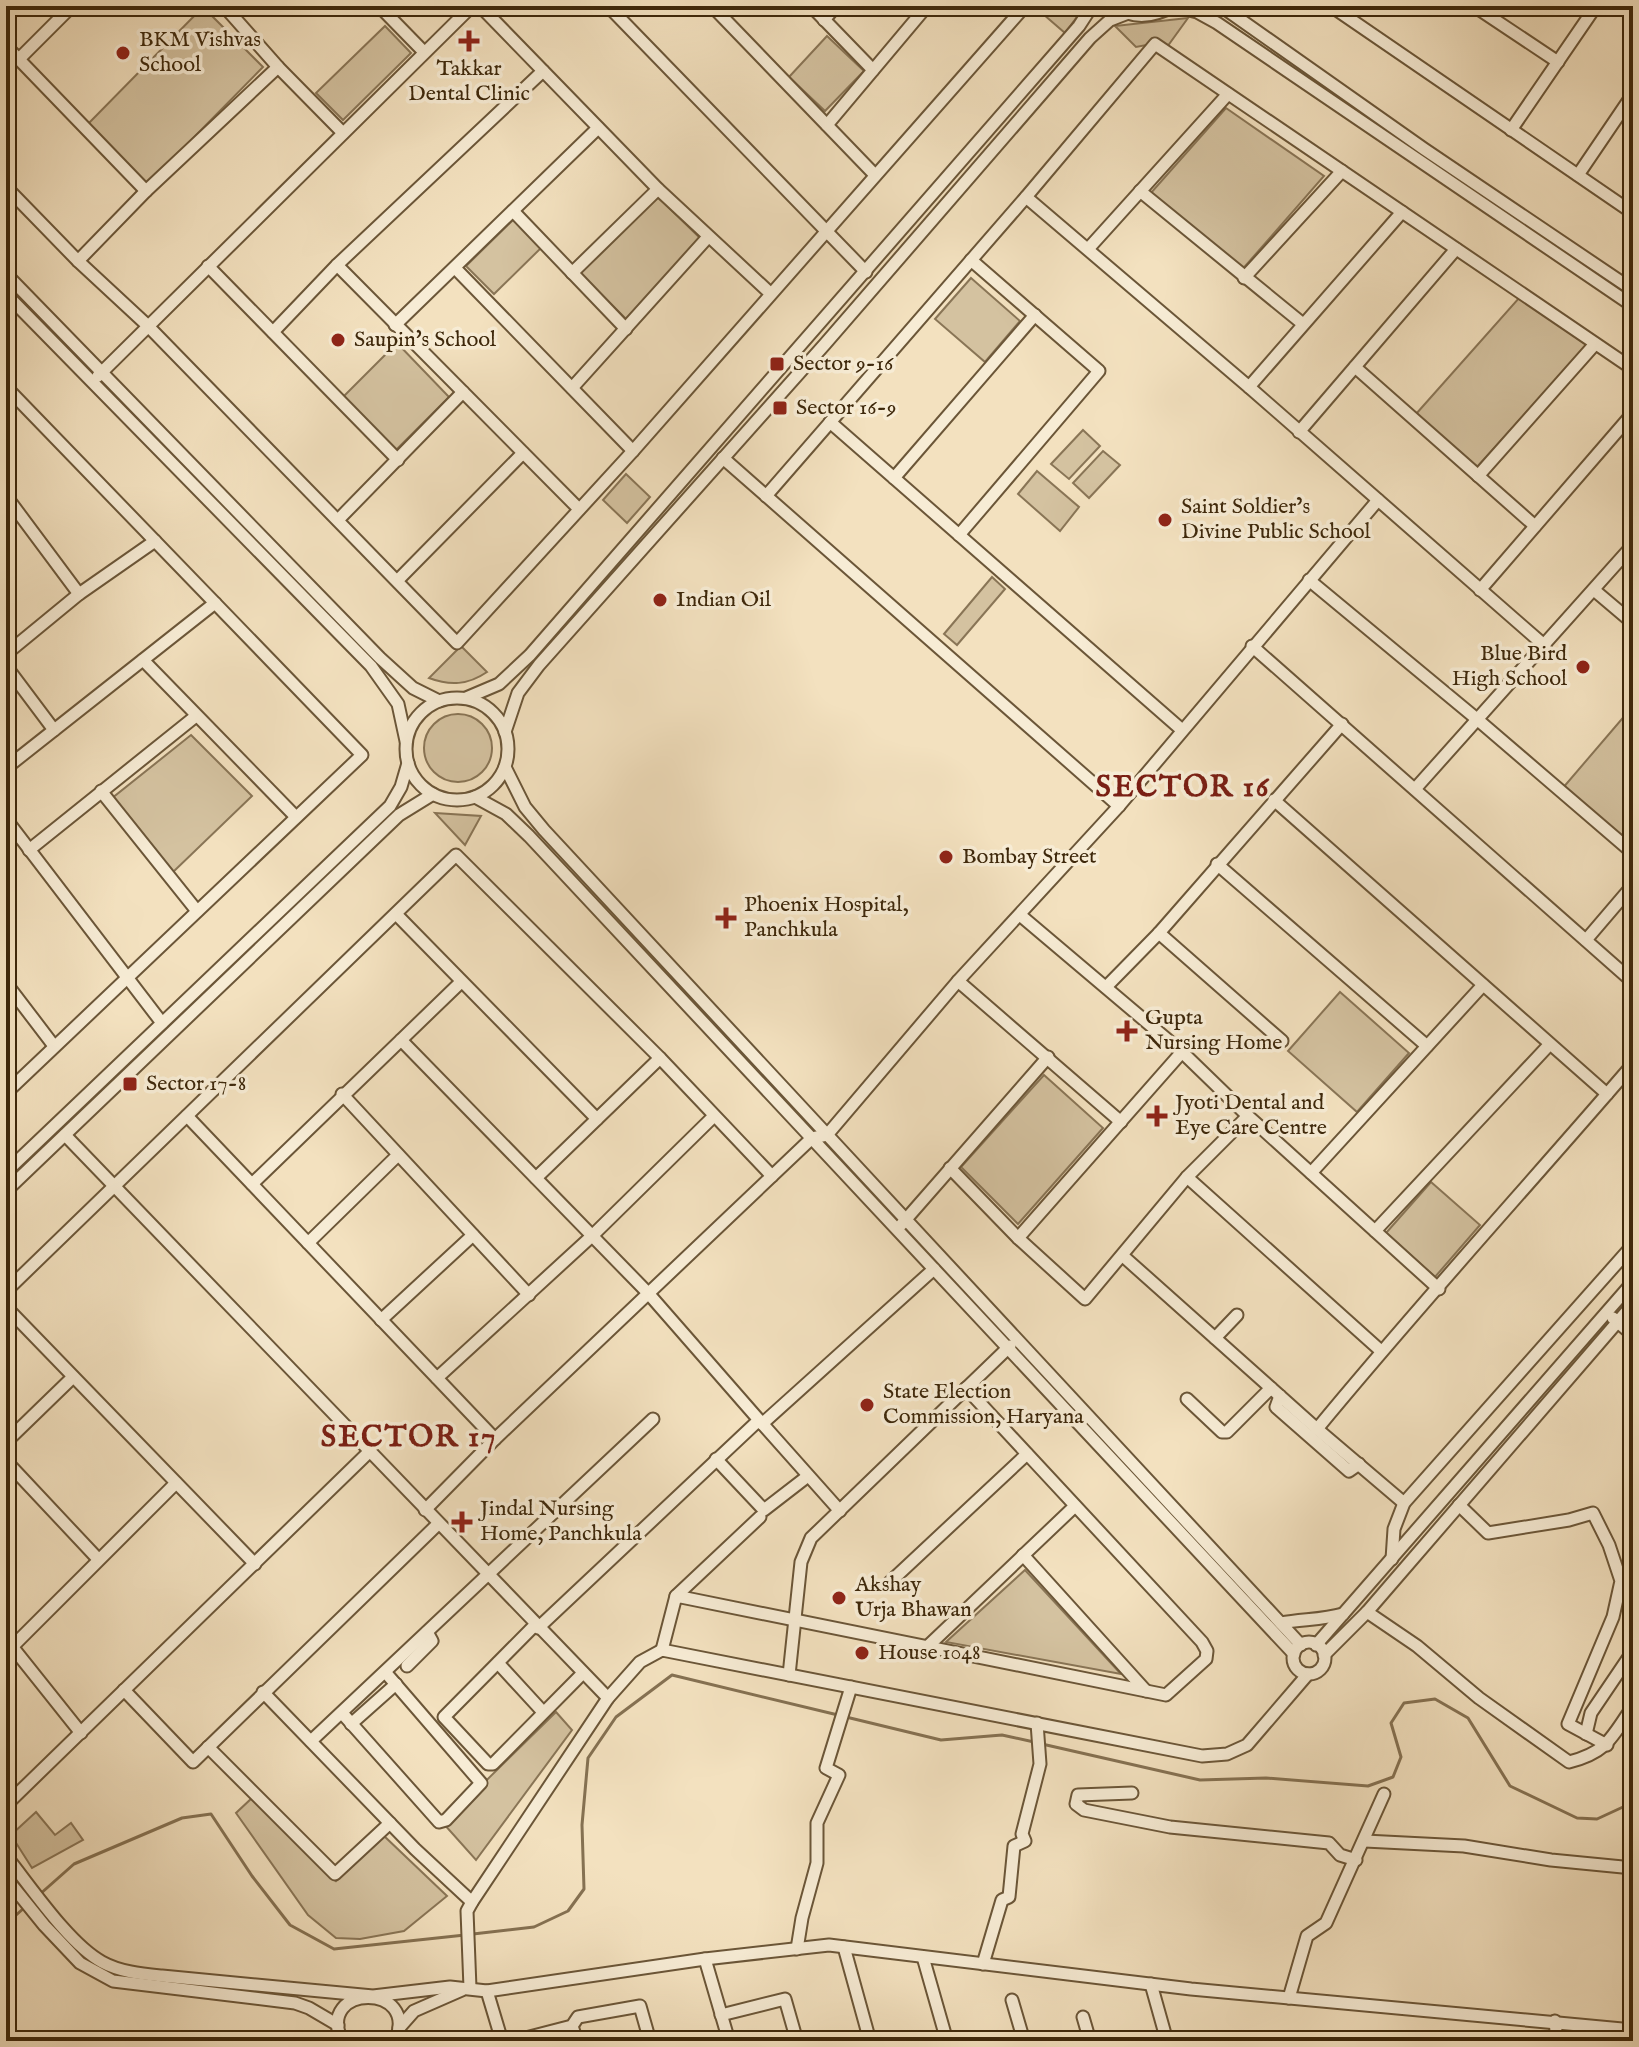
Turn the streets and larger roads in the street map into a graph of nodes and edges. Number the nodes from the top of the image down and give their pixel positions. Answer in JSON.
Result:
{"nodes":[{"id":1,"x":72,"y":6,"type":"edge"},
{"id":2,"x":224,"y":6,"type":"edge"},
{"id":3,"x":379,"y":6,"type":"edge"},
{"id":4,"x":472,"y":6,"type":"edge"},
{"id":5,"x":480,"y":6,"type":"edge"},
{"id":6,"x":608,"y":6,"type":"edge"},
{"id":7,"x":712,"y":6,"type":"edge"},
{"id":8,"x":811,"y":6,"type":"edge"},
{"id":9,"x":836,"y":6,"type":"edge"},
{"id":10,"x":927,"y":6,"type":"edge"},
{"id":11,"x":1025,"y":6,"type":"edge"},
{"id":12,"x":1092,"y":6,"type":"edge"},
{"id":13,"x":1113,"y":6,"type":"edge"},
{"id":14,"x":1174,"y":6,"type":"edge"},
{"id":15,"x":1221,"y":6,"type":"edge"},
{"id":16,"x":1331,"y":6,"type":"edge"},
{"id":17,"x":1474,"y":6,"type":"edge"},
{"id":18,"x":1596,"y":6,"type":"edge"},
{"id":19,"x":1490,"y":11,"type":"edge"},
{"id":20,"x":1128,"y":13,"type":"junction"},
{"id":21,"x":824,"y":20,"type":"junction"},
{"id":22,"x":6,"y":46,"type":"edge"},
{"id":23,"x":424,"y":52,"type":"junction"},
{"id":24,"x":19,"y":59,"type":"junction"},
{"id":25,"x":1558,"y":62,"type":"junction"},
{"id":26,"x":278,"y":67,"type":"junction"},
{"id":27,"x":873,"y":70,"type":"junction"},
{"id":28,"x":543,"y":71,"type":"junction"},
{"id":29,"x":1228,"y":94,"type":"junction"},
{"id":30,"x":1633,"y":94,"type":"edge"},
{"id":31,"x":1629,"y":108,"type":"edge"},
{"id":32,"x":827,"y":125,"type":"junction"},
{"id":33,"x":598,"y":128,"type":"junction"},
{"id":34,"x":1511,"y":130,"type":"junction"},
{"id":35,"x":343,"y":133,"type":"junction"},
{"id":36,"x":1342,"y":171,"type":"junction"},
{"id":37,"x":875,"y":175,"type":"junction"},
{"id":38,"x":1578,"y":175,"type":"junction"},
{"id":39,"x":6,"y":187,"type":"edge"},
{"id":40,"x":658,"y":189,"type":"junction"},
{"id":41,"x":146,"y":191,"type":"junction"},
{"id":42,"x":1140,"y":191,"type":"junction"},
{"id":43,"x":1026,"y":197,"type":"junction"},
{"id":44,"x":513,"y":211,"type":"junction"},
{"id":45,"x":1402,"y":212,"type":"junction"},
{"id":46,"x":1633,"y":213,"type":"edge"},
{"id":47,"x":826,"y":231,"type":"junction"},
{"id":48,"x":708,"y":237,"type":"junction"},
{"id":49,"x":1088,"y":249,"type":"junction"},
{"id":50,"x":1456,"y":249,"type":"junction"},
{"id":51,"x":971,"y":260,"type":"junction"},
{"id":52,"x":78,"y":261,"type":"junction"},
{"id":53,"x":337,"y":265,"type":"junction"},
{"id":54,"x":208,"y":266,"type":"junction"},
{"id":55,"x":455,"y":268,"type":"junction"},
{"id":56,"x":866,"y":272,"type":"junction"},
{"id":57,"x":572,"y":273,"type":"junction"},
{"id":58,"x":6,"y":274,"type":"edge"},
{"id":59,"x":1244,"y":278,"type":"junction"},
{"id":60,"x":1633,"y":290,"type":"edge"},
{"id":61,"x":770,"y":293,"type":"junction"},
{"id":62,"x":8,"y":300,"type":"edge"},
{"id":63,"x":1633,"y":306,"type":"edge"},
{"id":64,"x":1035,"y":315,"type":"junction"},
{"id":65,"x":1303,"y":324,"type":"junction"},
{"id":66,"x":147,"y":325,"type":"junction"},
{"id":67,"x":395,"y":325,"type":"junction"},
{"id":68,"x":626,"y":329,"type":"junction"},
{"id":69,"x":273,"y":332,"type":"junction"},
{"id":70,"x":1595,"y":344,"type":"junction"},
{"id":71,"x":1355,"y":367,"type":"junction"},
{"id":72,"x":1633,"y":369,"type":"edge"},
{"id":73,"x":101,"y":372,"type":"junction"},
{"id":74,"x":92,"y":382,"type":"junction"},
{"id":75,"x":1249,"y":387,"type":"junction"},
{"id":76,"x":572,"y":388,"type":"junction"},
{"id":77,"x":8,"y":391,"type":"edge"},
{"id":78,"x":463,"y":392,"type":"junction"},
{"id":79,"x":1633,"y":413,"type":"edge"},
{"id":80,"x":830,"y":422,"type":"junction"},
{"id":81,"x":1299,"y":432,"type":"junction"},
{"id":82,"x":633,"y":451,"type":"junction"},
{"id":83,"x":523,"y":453,"type":"junction"},
{"id":84,"x":723,"y":458,"type":"junction"},
{"id":85,"x":398,"y":460,"type":"junction"},
{"id":86,"x":1478,"y":476,"type":"junction"},
{"id":87,"x":894,"y":478,"type":"junction"},
{"id":88,"x":6,"y":496,"type":"edge"},
{"id":89,"x":766,"y":496,"type":"junction"},
{"id":90,"x":1378,"y":500,"type":"junction"},
{"id":91,"x":579,"y":509,"type":"junction"},
{"id":92,"x":338,"y":520,"type":"junction"},
{"id":93,"x":1535,"y":526,"type":"junction"},
{"id":94,"x":959,"y":535,"type":"junction"},
{"id":95,"x":155,"y":541,"type":"junction"},
{"id":96,"x":1633,"y":545,"type":"edge"},
{"id":97,"x":398,"y":580,"type":"junction"},
{"id":98,"x":1309,"y":580,"type":"junction"},
{"id":99,"x":1480,"y":590,"type":"junction"},
{"id":100,"x":1594,"y":590,"type":"junction"},
{"id":101,"x":79,"y":594,"type":"junction"},
{"id":102,"x":215,"y":603,"type":"junction"},
{"id":103,"x":1633,"y":623,"type":"edge"},
{"id":104,"x":1252,"y":646,"type":"junction"},
{"id":105,"x":1545,"y":646,"type":"junction"},
{"id":106,"x":6,"y":654,"type":"edge"},
{"id":107,"x":143,"y":660,"type":"junction"},
{"id":108,"x":6,"y":666,"type":"edge"},
{"id":109,"x":466,"y":698,"type":"junction"},
{"id":110,"x":439,"y":701,"type":"junction"},
{"id":111,"x":196,"y":716,"type":"junction"},
{"id":112,"x":1478,"y":720,"type":"junction"},
{"id":113,"x":1342,"y":724,"type":"junction"},
{"id":114,"x":54,"y":730,"type":"junction"},
{"id":115,"x":1182,"y":730,"type":"junction"},
{"id":116,"x":505,"y":732,"type":"junction"},
{"id":117,"x":406,"y":741,"type":"junction"},
{"id":118,"x":408,"y":763,"type":"junction"},
{"id":119,"x":505,"y":767,"type":"junction"},
{"id":120,"x":6,"y":768,"type":"edge"},
{"id":121,"x":1415,"y":789,"type":"junction"},
{"id":122,"x":101,"y":791,"type":"junction"},
{"id":123,"x":433,"y":794,"type":"junction"},
{"id":124,"x":475,"y":797,"type":"junction"},
{"id":125,"x":1274,"y":800,"type":"junction"},
{"id":126,"x":1119,"y":806,"type":"junction"},
{"id":127,"x":296,"y":817,"type":"junction"},
{"id":128,"x":6,"y":819,"type":"edge"},
{"id":129,"x":29,"y":850,"type":"junction"},
{"id":130,"x":1633,"y":853,"type":"edge"},
{"id":131,"x":1217,"y":864,"type":"junction"},
{"id":132,"x":1633,"y":885,"type":"edge"},
{"id":133,"x":197,"y":911,"type":"junction"},
{"id":134,"x":396,"y":914,"type":"junction"},
{"id":135,"x":1020,"y":915,"type":"junction"},
{"id":136,"x":1159,"y":933,"type":"junction"},
{"id":137,"x":1586,"y":940,"type":"junction"},
{"id":138,"x":127,"y":977,"type":"junction"},
{"id":139,"x":958,"y":981,"type":"junction"},
{"id":140,"x":461,"y":982,"type":"junction"},
{"id":141,"x":1633,"y":982,"type":"edge"},
{"id":142,"x":6,"y":983,"type":"edge"},
{"id":143,"x":1483,"y":985,"type":"junction"},
{"id":144,"x":1106,"y":987,"type":"junction"},
{"id":145,"x":162,"y":1023,"type":"junction"},
{"id":146,"x":401,"y":1040,"type":"junction"},
{"id":147,"x":1282,"y":1041,"type":"dead end"},
{"id":148,"x":1549,"y":1045,"type":"junction"},
{"id":149,"x":54,"y":1046,"type":"junction"},
{"id":150,"x":1427,"y":1046,"type":"junction"},
{"id":151,"x":1182,"y":1052,"type":"junction"},
{"id":152,"x":1048,"y":1057,"type":"junction"},
{"id":153,"x":660,"y":1058,"type":"junction"},
{"id":154,"x":1633,"y":1064,"type":"edge"},
{"id":155,"x":6,"y":1093,"type":"edge"},
{"id":156,"x":342,"y":1094,"type":"junction"},
{"id":157,"x":1607,"y":1094,"type":"junction"},
{"id":158,"x":187,"y":1116,"type":"junction"},
{"id":159,"x":714,"y":1116,"type":"junction"},
{"id":160,"x":1248,"y":1116,"type":"junction"},
{"id":161,"x":597,"y":1119,"type":"junction"},
{"id":162,"x":1121,"y":1122,"type":"junction"},
{"id":163,"x":65,"y":1135,"type":"junction"},
{"id":164,"x":827,"y":1135,"type":"junction"},
{"id":165,"x":812,"y":1138,"type":"junction"},
{"id":166,"x":398,"y":1155,"type":"junction"},
{"id":167,"x":950,"y":1168,"type":"junction"},
{"id":168,"x":6,"y":1172,"type":"edge"},
{"id":169,"x":1311,"y":1173,"type":"junction"},
{"id":170,"x":772,"y":1176,"type":"junction"},
{"id":171,"x":1187,"y":1177,"type":"junction"},
{"id":172,"x":536,"y":1178,"type":"junction"},
{"id":173,"x":252,"y":1184,"type":"junction"},
{"id":174,"x":115,"y":1187,"type":"junction"},
{"id":175,"x":6,"y":1191,"type":"edge"},
{"id":176,"x":901,"y":1224,"type":"junction"},
{"id":177,"x":1375,"y":1231,"type":"junction"},
{"id":178,"x":473,"y":1235,"type":"junction"},
{"id":179,"x":593,"y":1235,"type":"junction"},
{"id":180,"x":1018,"y":1238,"type":"junction"},
{"id":181,"x":308,"y":1243,"type":"junction"},
{"id":182,"x":1633,"y":1245,"type":"edge"},
{"id":183,"x":1123,"y":1256,"type":"junction"},
{"id":184,"x":934,"y":1269,"type":"junction"},
{"id":185,"x":1633,"y":1282,"type":"edge"},
{"id":186,"x":1439,"y":1289,"type":"junction"},
{"id":187,"x":6,"y":1291,"type":"edge"},
{"id":188,"x":648,"y":1293,"type":"junction"},
{"id":189,"x":529,"y":1295,"type":"junction"},
{"id":190,"x":1633,"y":1304,"type":"edge"},
{"id":191,"x":6,"y":1307,"type":"edge"},
{"id":192,"x":1607,"y":1312,"type":"junction"},
{"id":193,"x":1237,"y":1315,"type":"dead end"},
{"id":194,"x":381,"y":1320,"type":"junction"},
{"id":195,"x":1617,"y":1322,"type":"junction"},
{"id":196,"x":1633,"y":1335,"type":"edge"},
{"id":197,"x":1215,"y":1338,"type":"junction"},
{"id":198,"x":1012,"y":1344,"type":"junction"},
{"id":199,"x":1381,"y":1351,"type":"junction"},
{"id":200,"x":73,"y":1377,"type":"junction"},
{"id":201,"x":437,"y":1378,"type":"junction"},
{"id":202,"x":966,"y":1388,"type":"junction"},
{"id":203,"x":1276,"y":1392,"type":"junction"},
{"id":204,"x":1187,"y":1399,"type":"dead end"},
{"id":205,"x":653,"y":1419,"type":"dead end"},
{"id":206,"x":760,"y":1422,"type":"junction"},
{"id":207,"x":1317,"y":1429,"type":"junction"},
{"id":208,"x":495,"y":1439,"type":"junction"},
{"id":209,"x":6,"y":1442,"type":"edge"},
{"id":210,"x":369,"y":1452,"type":"junction"},
{"id":211,"x":1027,"y":1454,"type":"junction"},
{"id":212,"x":716,"y":1459,"type":"junction"},
{"id":213,"x":6,"y":1461,"type":"edge"},
{"id":214,"x":1359,"y":1464,"type":"junction"},
{"id":215,"x":808,"y":1476,"type":"junction"},
{"id":216,"x":176,"y":1483,"type":"junction"},
{"id":217,"x":1404,"y":1503,"type":"junction"},
{"id":218,"x":1459,"y":1505,"type":"junction"},
{"id":219,"x":1075,"y":1506,"type":"junction"},
{"id":220,"x":425,"y":1510,"type":"junction"},
{"id":221,"x":840,"y":1511,"type":"junction"},
{"id":222,"x":760,"y":1517,"type":"dead end"},
{"id":223,"x":438,"y":1524,"type":"junction"},
{"id":224,"x":1023,"y":1555,"type":"junction"},
{"id":225,"x":98,"y":1559,"type":"junction"},
{"id":226,"x":1392,"y":1560,"type":"junction"},
{"id":227,"x":255,"y":1564,"type":"junction"},
{"id":228,"x":486,"y":1574,"type":"junction"},
{"id":229,"x":889,"y":1583,"type":"dead end"},
{"id":230,"x":676,"y":1596,"type":"junction"},
{"id":231,"x":1367,"y":1612,"type":"junction"},
{"id":232,"x":1346,"y":1613,"type":"junction"},
{"id":233,"x":795,"y":1621,"type":"junction"},
{"id":234,"x":1281,"y":1623,"type":"junction"},
{"id":235,"x":537,"y":1626,"type":"junction"},
{"id":236,"x":427,"y":1632,"type":"junction"},
{"id":237,"x":9,"y":1643,"type":"edge"},
{"id":238,"x":1316,"y":1645,"type":"junction"},
{"id":239,"x":927,"y":1647,"type":"junction"},
{"id":240,"x":1298,"y":1649,"type":"junction"},
{"id":241,"x":662,"y":1650,"type":"junction"},
{"id":242,"x":1633,"y":1651,"type":"edge"},
{"id":243,"x":1324,"y":1655,"type":"junction"},
{"id":244,"x":498,"y":1663,"type":"junction"},
{"id":245,"x":407,"y":1666,"type":"dead end"},
{"id":246,"x":386,"y":1673,"type":"junction"},
{"id":247,"x":583,"y":1673,"type":"junction"},
{"id":248,"x":1308,"y":1674,"type":"junction"},
{"id":249,"x":789,"y":1675,"type":"junction"},
{"id":250,"x":396,"y":1684,"type":"junction"},
{"id":251,"x":851,"y":1687,"type":"junction"},
{"id":252,"x":124,"y":1690,"type":"junction"},
{"id":253,"x":1147,"y":1691,"type":"junction"},
{"id":254,"x":263,"y":1692,"type":"junction"},
{"id":255,"x":608,"y":1698,"type":"junction"},
{"id":256,"x":543,"y":1712,"type":"junction"},
{"id":257,"x":1629,"y":1712,"type":"dead end"},
{"id":258,"x":342,"y":1713,"type":"junction"},
{"id":259,"x":1037,"y":1723,"type":"junction"},
{"id":260,"x":351,"y":1724,"type":"junction"},
{"id":261,"x":81,"y":1733,"type":"junction"},
{"id":262,"x":1586,"y":1734,"type":"junction"},
{"id":263,"x":311,"y":1741,"type":"junction"},
{"id":264,"x":1607,"y":1745,"type":"junction"},
{"id":265,"x":208,"y":1747,"type":"junction"},
{"id":266,"x":1132,"y":1793,"type":"dead end"},
{"id":267,"x":1384,"y":1794,"type":"dead end"},
{"id":268,"x":6,"y":1805,"type":"edge"},
{"id":269,"x":390,"y":1823,"type":"junction"},
{"id":270,"x":1365,"y":1841,"type":"junction"},
{"id":271,"x":6,"y":1856,"type":"edge"},
{"id":272,"x":1356,"y":1860,"type":"junction"},
{"id":273,"x":1633,"y":1868,"type":"edge"},
{"id":274,"x":6,"y":1878,"type":"edge"},
{"id":275,"x":472,"y":1902,"type":"junction"},
{"id":276,"x":844,"y":1947,"type":"junction"},
{"id":277,"x":797,"y":1949,"type":"junction"},
{"id":278,"x":923,"y":1957,"type":"junction"},
{"id":279,"x":705,"y":1959,"type":"junction"},
{"id":280,"x":983,"y":1964,"type":"junction"},
{"id":281,"x":1151,"y":1984,"type":"junction"},
{"id":282,"x":470,"y":1988,"type":"junction"},
{"id":283,"x":487,"y":1991,"type":"junction"},
{"id":284,"x":373,"y":1996,"type":"junction"},
{"id":285,"x":1289,"y":1998,"type":"junction"},
{"id":286,"x":1012,"y":2000,"type":"dead end"},
{"id":287,"x":721,"y":2015,"type":"junction"},
{"id":288,"x":1083,"y":2017,"type":"dead end"},
{"id":289,"x":1555,"y":2021,"type":"junction"},
{"id":290,"x":338,"y":2025,"type":"junction"},
{"id":291,"x":572,"y":2026,"type":"junction"},
{"id":292,"x":399,"y":2028,"type":"junction"},
{"id":293,"x":1633,"y":2030,"type":"edge"},
{"id":294,"x":342,"y":2041,"type":"edge"},
{"id":295,"x":395,"y":2041,"type":"edge"},
{"id":296,"x":502,"y":2041,"type":"edge"},
{"id":297,"x":514,"y":2041,"type":"edge"},
{"id":298,"x":577,"y":2041,"type":"edge"},
{"id":299,"x":650,"y":2041,"type":"edge"},
{"id":300,"x":729,"y":2041,"type":"edge"},
{"id":301,"x":797,"y":2041,"type":"edge"},
{"id":302,"x":870,"y":2041,"type":"edge"},
{"id":303,"x":947,"y":2041,"type":"edge"},
{"id":304,"x":1024,"y":2041,"type":"edge"},
{"id":305,"x":1090,"y":2041,"type":"edge"},
{"id":306,"x":1167,"y":2041,"type":"edge"},
{"id":307,"x":1557,"y":2041,"type":"edge"}],
"edges":[{"from":1,"to":24,"type":"street"},
{"from":2,"to":26,"type":"street"},
{"from":3,"to":23,"type":"street"},
{"from":4,"to":23,"type":"street"},
{"from":5,"to":28,"type":"street"},
{"from":6,"to":47,"type":"street"},
{"from":7,"to":32,"type":"street"},
{"from":8,"to":21,"type":"street"},
{"from":9,"to":21,"type":"street"},
{"from":10,"to":27,"type":"street"},
{"from":11,"to":37,"type":"street"},
{"from":12,"to":56,"type":"street"},
{"from":13,"to":20,"type":"street"},
{"from":14,"to":20,"type":"street"},
{"from":14,"to":63,"type":"street"},
{"from":15,"to":60,"type":"street"},
{"from":16,"to":34,"type":"street"},
{"from":17,"to":19,"type":"street"},
{"from":18,"to":25,"type":"street"},
{"from":19,"to":25,"type":"street"},
{"from":20,"to":84,"type":"street"},
{"from":21,"to":27,"type":"street"},
{"from":22,"to":24,"type":"street"},
{"from":23,"to":35,"type":"street"},
{"from":24,"to":41,"type":"street"},
{"from":25,"to":34,"type":"street"},
{"from":26,"to":35,"type":"street"},
{"from":26,"to":41,"type":"street"},
{"from":27,"to":32,"type":"street"},
{"from":28,"to":33,"type":"street"},
{"from":28,"to":53,"type":"street"},
{"from":29,"to":36,"type":"street"},
{"from":29,"to":42,"type":"street"},
{"from":29,"to":43,"type":"street"},
{"from":30,"to":31,"type":"street"},
{"from":31,"to":38,"type":"street"},
{"from":32,"to":37,"type":"street"},
{"from":33,"to":40,"type":"street"},
{"from":33,"to":44,"type":"street"},
{"from":34,"to":38,"type":"street"},
{"from":35,"to":54,"type":"street"},
{"from":36,"to":45,"type":"street"},
{"from":36,"to":59,"type":"street"},
{"from":37,"to":47,"type":"street"},
{"from":38,"to":46,"type":"street"},
{"from":39,"to":52,"type":"street"},
{"from":40,"to":48,"type":"street"},
{"from":40,"to":57,"type":"street"},
{"from":41,"to":52,"type":"street"},
{"from":42,"to":49,"type":"street"},
{"from":42,"to":59,"type":"street"},
{"from":43,"to":49,"type":"street"},
{"from":43,"to":51,"type":"street"},
{"from":44,"to":55,"type":"street"},
{"from":44,"to":57,"type":"street"},
{"from":45,"to":50,"type":"street"},
{"from":45,"to":65,"type":"street"},
{"from":47,"to":56,"type":"street"},
{"from":47,"to":61,"type":"street"},
{"from":48,"to":61,"type":"street"},
{"from":48,"to":68,"type":"street"},
{"from":49,"to":75,"type":"street"},
{"from":50,"to":70,"type":"street"},
{"from":50,"to":71,"type":"street"},
{"from":51,"to":64,"type":"street"},
{"from":51,"to":80,"type":"street"},
{"from":52,"to":66,"type":"street"},
{"from":53,"to":67,"type":"street"},
{"from":53,"to":69,"type":"street"},
{"from":54,"to":66,"type":"street"},
{"from":54,"to":69,"type":"street"},
{"from":55,"to":67,"type":"street"},
{"from":55,"to":76,"type":"street"},
{"from":56,"to":109,"type":"street"},
{"from":57,"to":68,"type":"street"},
{"from":58,"to":73,"type":"street"},
{"from":59,"to":65,"type":"street"},
{"from":61,"to":82,"type":"street"},
{"from":62,"to":74,"type":"street"},
{"from":64,"to":87,"type":"street"},
{"from":64,"to":94,"type":"street"},
{"from":65,"to":75,"type":"street"},
{"from":66,"to":73,"type":"street"},
{"from":66,"to":92,"type":"street"},
{"from":67,"to":78,"type":"street"},
{"from":68,"to":76,"type":"street"},
{"from":69,"to":85,"type":"street"},
{"from":70,"to":72,"type":"street"},
{"from":70,"to":86,"type":"street"},
{"from":71,"to":81,"type":"street"},
{"from":71,"to":86,"type":"street"},
{"from":73,"to":74,"type":"street"},
{"from":73,"to":110,"type":"street"},
{"from":74,"to":117,"type":"street"},
{"from":75,"to":81,"type":"street"},
{"from":76,"to":82,"type":"street"},
{"from":77,"to":95,"type":"street"},
{"from":78,"to":83,"type":"street"},
{"from":78,"to":85,"type":"street"},
{"from":79,"to":93,"type":"street"},
{"from":80,"to":87,"type":"street"},
{"from":80,"to":89,"type":"street"},
{"from":81,"to":90,"type":"street"},
{"from":82,"to":91,"type":"street"},
{"from":83,"to":91,"type":"street"},
{"from":83,"to":97,"type":"street"},
{"from":84,"to":89,"type":"street"},
{"from":84,"to":116,"type":"street"},
{"from":85,"to":92,"type":"street"},
{"from":86,"to":93,"type":"street"},
{"from":87,"to":94,"type":"street"},
{"from":88,"to":101,"type":"street"},
{"from":89,"to":126,"type":"street"},
{"from":90,"to":98,"type":"street"},
{"from":90,"to":99,"type":"street"},
{"from":91,"to":97,"type":"street"},
{"from":92,"to":97,"type":"street"},
{"from":93,"to":99,"type":"street"},
{"from":94,"to":115,"type":"street"},
{"from":95,"to":101,"type":"street"},
{"from":95,"to":102,"type":"street"},
{"from":96,"to":100,"type":"street"},
{"from":98,"to":104,"type":"street"},
{"from":98,"to":112,"type":"street"},
{"from":99,"to":105,"type":"street"},
{"from":100,"to":103,"type":"street"},
{"from":100,"to":105,"type":"street"},
{"from":101,"to":106,"type":"street"},
{"from":102,"to":107,"type":"street"},
{"from":102,"to":127,"type":"street"},
{"from":104,"to":113,"type":"street"},
{"from":104,"to":115,"type":"street"},
{"from":105,"to":112,"type":"street"},
{"from":107,"to":111,"type":"street"},
{"from":107,"to":114,"type":"street"},
{"from":108,"to":114,"type":"street"},
{"from":109,"to":110,"type":"street"},
{"from":109,"to":116,"type":"street"},
{"from":110,"to":117,"type":"street"},
{"from":111,"to":122,"type":"street"},
{"from":111,"to":127,"type":"street"},
{"from":112,"to":121,"type":"street"},
{"from":112,"to":130,"type":"street"},
{"from":113,"to":121,"type":"street"},
{"from":113,"to":125,"type":"street"},
{"from":114,"to":120,"type":"street"},
{"from":115,"to":126,"type":"street"},
{"from":116,"to":119,"type":"street"},
{"from":117,"to":118,"type":"street"},
{"from":118,"to":123,"type":"street"},
{"from":118,"to":145,"type":"street"},
{"from":119,"to":124,"type":"street"},
{"from":119,"to":164,"type":"street"},
{"from":121,"to":137,"type":"street"},
{"from":122,"to":129,"type":"street"},
{"from":122,"to":133,"type":"street"},
{"from":123,"to":124,"type":"street"},
{"from":123,"to":163,"type":"street"},
{"from":124,"to":165,"type":"street"},
{"from":125,"to":131,"type":"street"},
{"from":125,"to":143,"type":"street"},
{"from":126,"to":135,"type":"street"},
{"from":127,"to":133,"type":"street"},
{"from":128,"to":129,"type":"street"},
{"from":129,"to":138,"type":"street"},
{"from":131,"to":136,"type":"street"},
{"from":131,"to":150,"type":"street"},
{"from":132,"to":137,"type":"street"},
{"from":133,"to":138,"type":"street"},
{"from":134,"to":140,"type":"street"},
{"from":134,"to":153,"type":"street"},
{"from":134,"to":158,"type":"street"},
{"from":135,"to":139,"type":"street"},
{"from":135,"to":144,"type":"street"},
{"from":136,"to":144,"type":"street"},
{"from":136,"to":147,"type":"street"},
{"from":137,"to":141,"type":"street"},
{"from":138,"to":145,"type":"street"},
{"from":138,"to":149,"type":"street"},
{"from":139,"to":152,"type":"street"},
{"from":139,"to":164,"type":"street"},
{"from":140,"to":146,"type":"street"},
{"from":140,"to":161,"type":"street"},
{"from":142,"to":149,"type":"street"},
{"from":143,"to":148,"type":"street"},
{"from":143,"to":150,"type":"street"},
{"from":144,"to":151,"type":"street"},
{"from":145,"to":168,"type":"street"},
{"from":146,"to":156,"type":"street"},
{"from":146,"to":172,"type":"street"},
{"from":148,"to":157,"type":"street"},
{"from":148,"to":177,"type":"street"},
{"from":149,"to":155,"type":"street"},
{"from":150,"to":169,"type":"street"},
{"from":151,"to":160,"type":"street"},
{"from":151,"to":162,"type":"street"},
{"from":152,"to":162,"type":"street"},
{"from":152,"to":167,"type":"street"},
{"from":153,"to":159,"type":"street"},
{"from":153,"to":161,"type":"street"},
{"from":154,"to":157,"type":"street"},
{"from":156,"to":166,"type":"street"},
{"from":156,"to":173,"type":"street"},
{"from":157,"to":186,"type":"street"},
{"from":158,"to":173,"type":"street"},
{"from":158,"to":174,"type":"street"},
{"from":159,"to":170,"type":"street"},
{"from":159,"to":179,"type":"street"},
{"from":160,"to":169,"type":"street"},
{"from":160,"to":171,"type":"street"},
{"from":161,"to":172,"type":"street"},
{"from":162,"to":180,"type":"street"},
{"from":163,"to":174,"type":"street"},
{"from":163,"to":175,"type":"street"},
{"from":164,"to":165,"type":"street"},
{"from":164,"to":176,"type":"street"},
{"from":165,"to":170,"type":"street"},
{"from":165,"to":176,"type":"street"},
{"from":166,"to":178,"type":"street"},
{"from":166,"to":181,"type":"street"},
{"from":167,"to":176,"type":"street"},
{"from":167,"to":180,"type":"street"},
{"from":169,"to":177,"type":"street"},
{"from":170,"to":188,"type":"street"},
{"from":171,"to":183,"type":"street"},
{"from":171,"to":199,"type":"street"},
{"from":172,"to":179,"type":"street"},
{"from":173,"to":181,"type":"street"},
{"from":174,"to":187,"type":"street"},
{"from":174,"to":210,"type":"street"},
{"from":176,"to":184,"type":"street"},
{"from":176,"to":198,"type":"street"},
{"from":177,"to":186,"type":"street"},
{"from":178,"to":189,"type":"street"},
{"from":178,"to":194,"type":"street"},
{"from":179,"to":188,"type":"street"},
{"from":179,"to":189,"type":"street"},
{"from":180,"to":183,"type":"street"},
{"from":181,"to":194,"type":"street"},
{"from":182,"to":217,"type":"street"},
{"from":183,"to":197,"type":"street"},
{"from":184,"to":198,"type":"street"},
{"from":184,"to":206,"type":"street"},
{"from":185,"to":192,"type":"street"},
{"from":186,"to":199,"type":"street"},
{"from":188,"to":206,"type":"street"},
{"from":188,"to":208,"type":"street"},
{"from":189,"to":201,"type":"street"},
{"from":190,"to":195,"type":"street"},
{"from":191,"to":200,"type":"street"},
{"from":192,"to":195,"type":"street"},
{"from":192,"to":226,"type":"street"},
{"from":193,"to":197,"type":"street"},
{"from":194,"to":201,"type":"street"},
{"from":195,"to":196,"type":"street"},
{"from":195,"to":218,"type":"street"},
{"from":197,"to":203,"type":"street"},
{"from":198,"to":202,"type":"street"},
{"from":198,"to":234,"type":"street"},
{"from":198,"to":240,"type":"street"},
{"from":199,"to":207,"type":"street"},
{"from":200,"to":209,"type":"street"},
{"from":200,"to":216,"type":"street"},
{"from":201,"to":208,"type":"street"},
{"from":202,"to":211,"type":"street"},
{"from":202,"to":221,"type":"street"},
{"from":203,"to":204,"type":"street"},
{"from":203,"to":207,"type":"street"},
{"from":203,"to":214,"type":"street"},
{"from":205,"to":228,"type":"street"},
{"from":206,"to":212,"type":"street"},
{"from":206,"to":215,"type":"street"},
{"from":207,"to":214,"type":"street"},
{"from":208,"to":220,"type":"street"},
{"from":210,"to":220,"type":"street"},
{"from":210,"to":227,"type":"street"},
{"from":211,"to":219,"type":"street"},
{"from":211,"to":229,"type":"street"},
{"from":212,"to":215,"type":"street"},
{"from":212,"to":235,"type":"street"},
{"from":213,"to":225,"type":"street"},
{"from":214,"to":217,"type":"street"},
{"from":215,"to":221,"type":"street"},
{"from":216,"to":225,"type":"street"},
{"from":216,"to":227,"type":"street"},
{"from":217,"to":226,"type":"street"},
{"from":218,"to":231,"type":"street"},
{"from":218,"to":262,"type":"street"},
{"from":219,"to":224,"type":"street"},
{"from":219,"to":253,"type":"street"},
{"from":220,"to":223,"type":"street"},
{"from":221,"to":233,"type":"street"},
{"from":222,"to":230,"type":"street"},
{"from":223,"to":228,"type":"street"},
{"from":223,"to":254,"type":"street"},
{"from":224,"to":239,"type":"street"},
{"from":224,"to":253,"type":"street"},
{"from":225,"to":237,"type":"street"},
{"from":226,"to":232,"type":"street"},
{"from":227,"to":252,"type":"street"},
{"from":228,"to":235,"type":"street"},
{"from":228,"to":236,"type":"street"},
{"from":230,"to":233,"type":"street"},
{"from":230,"to":241,"type":"street"},
{"from":231,"to":243,"type":"street"},
{"from":231,"to":264,"type":"street"},
{"from":232,"to":234,"type":"street"},
{"from":232,"to":238,"type":"street"},
{"from":233,"to":239,"type":"street"},
{"from":233,"to":249,"type":"street"},
{"from":234,"to":240,"type":"street"},
{"from":235,"to":244,"type":"street"},
{"from":235,"to":247,"type":"street"},
{"from":236,"to":245,"type":"street"},
{"from":236,"to":246,"type":"street"},
{"from":237,"to":261,"type":"street"},
{"from":238,"to":240,"type":"street"},
{"from":238,"to":243,"type":"street"},
{"from":239,"to":253,"type":"street"},
{"from":240,"to":248,"type":"street"},
{"from":241,"to":249,"type":"street"},
{"from":241,"to":255,"type":"street"},
{"from":242,"to":262,"type":"street"},
{"from":243,"to":248,"type":"street"},
{"from":244,"to":256,"type":"street"},
{"from":244,"to":256,"type":"street"},
{"from":246,"to":250,"type":"street"},
{"from":246,"to":258,"type":"street"},
{"from":247,"to":255,"type":"street"},
{"from":247,"to":256,"type":"street"},
{"from":248,"to":259,"type":"street"},
{"from":249,"to":251,"type":"street"},
{"from":250,"to":260,"type":"street"},
{"from":250,"to":260,"type":"street"},
{"from":251,"to":259,"type":"street"},
{"from":251,"to":277,"type":"street"},
{"from":252,"to":261,"type":"street"},
{"from":252,"to":265,"type":"street"},
{"from":254,"to":263,"type":"street"},
{"from":254,"to":265,"type":"street"},
{"from":255,"to":275,"type":"street"},
{"from":257,"to":264,"type":"street"},
{"from":258,"to":260,"type":"street"},
{"from":258,"to":263,"type":"street"},
{"from":259,"to":280,"type":"street"},
{"from":261,"to":268,"type":"street"},
{"from":262,"to":264,"type":"street"},
{"from":263,"to":269,"type":"street"},
{"from":265,"to":269,"type":"street"},
{"from":266,"to":272,"type":"street"},
{"from":267,"to":270,"type":"street"},
{"from":269,"to":275,"type":"street"},
{"from":270,"to":272,"type":"street"},
{"from":270,"to":273,"type":"street"},
{"from":271,"to":284,"type":"street"},
{"from":272,"to":285,"type":"street"},
{"from":274,"to":290,"type":"street"},
{"from":275,"to":282,"type":"street"},
{"from":276,"to":277,"type":"street"},
{"from":276,"to":278,"type":"street"},
{"from":276,"to":302,"type":"street"},
{"from":277,"to":279,"type":"street"},
{"from":278,"to":280,"type":"street"},
{"from":278,"to":303,"type":"street"},
{"from":279,"to":283,"type":"street"},
{"from":279,"to":287,"type":"street"},
{"from":280,"to":281,"type":"street"},
{"from":281,"to":285,"type":"street"},
{"from":281,"to":306,"type":"street"},
{"from":282,"to":283,"type":"street"},
{"from":282,"to":284,"type":"street"},
{"from":282,"to":292,"type":"street"},
{"from":283,"to":296,"type":"street"},
{"from":284,"to":290,"type":"street"},
{"from":284,"to":292,"type":"street"},
{"from":285,"to":289,"type":"street"},
{"from":286,"to":304,"type":"street"},
{"from":287,"to":300,"type":"street"},
{"from":287,"to":301,"type":"street"},
{"from":288,"to":305,"type":"street"},
{"from":289,"to":293,"type":"street"},
{"from":289,"to":307,"type":"street"},
{"from":290,"to":294,"type":"street"},
{"from":291,"to":297,"type":"street"},
{"from":291,"to":298,"type":"street"},
{"from":291,"to":299,"type":"street"},
{"from":292,"to":295,"type":"street"}]}
